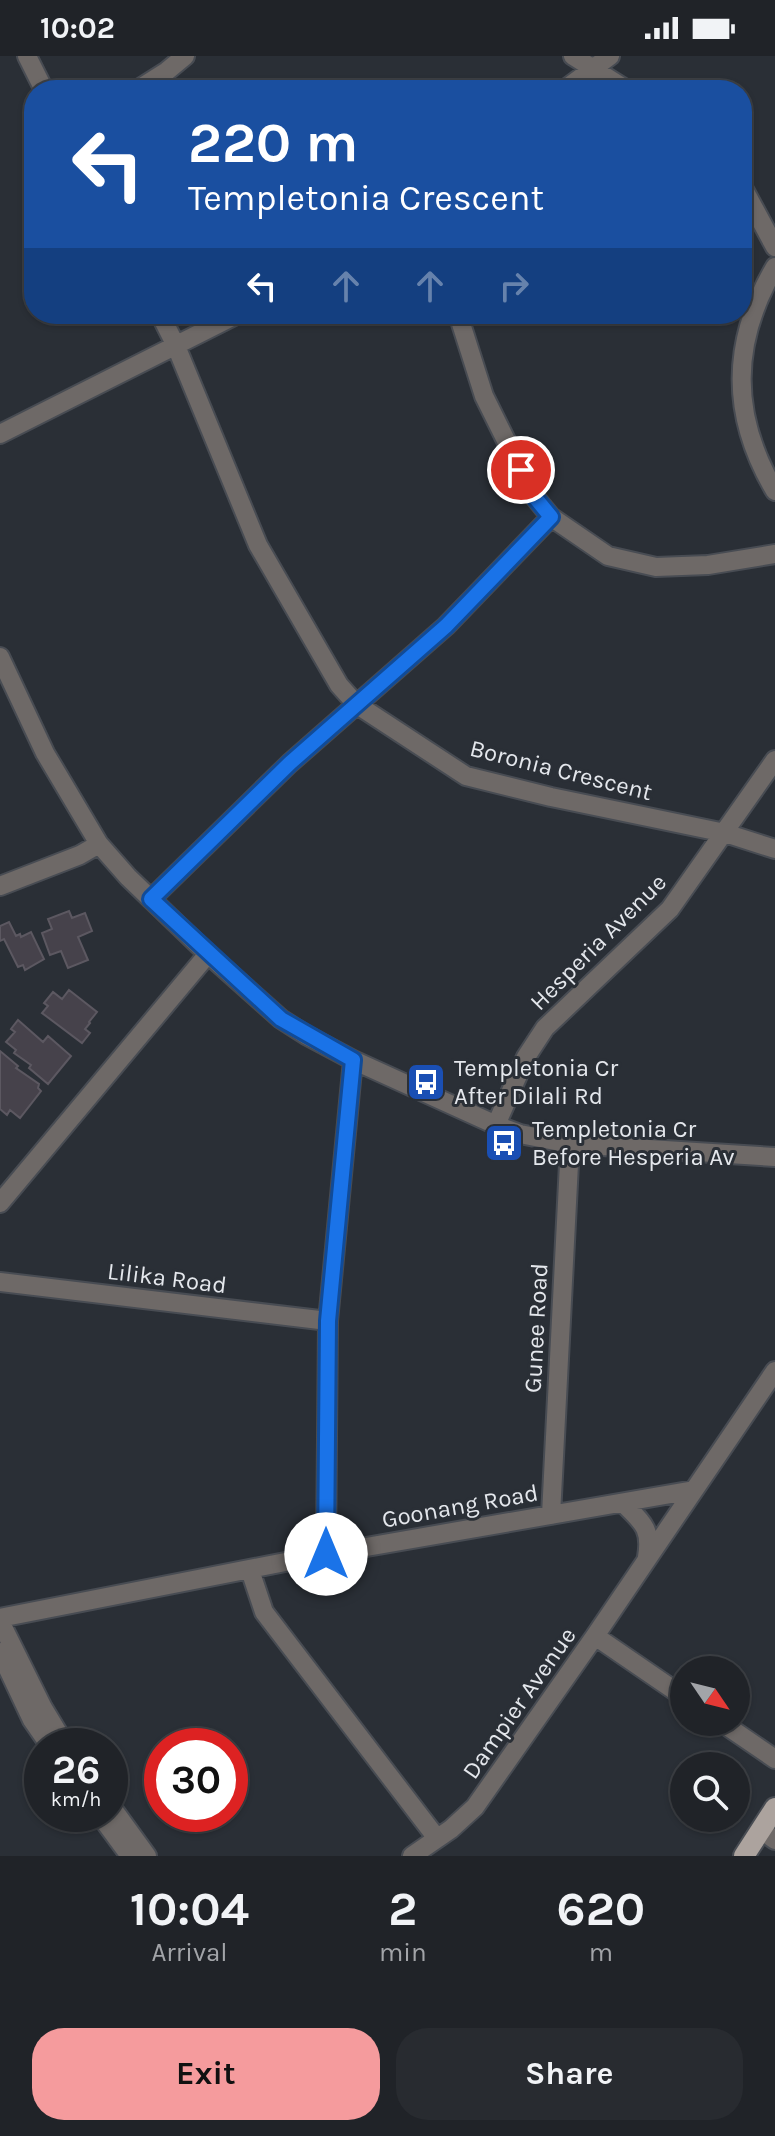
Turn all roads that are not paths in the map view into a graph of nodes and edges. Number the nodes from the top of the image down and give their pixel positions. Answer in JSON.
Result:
{"nodes":[{"id":1,"x":27,"y":56,"type":"edge"},
{"id":2,"x":185,"y":56,"type":"edge"},
{"id":3,"x":573,"y":56,"type":"edge"},
{"id":4,"x":610,"y":56,"type":"edge"},
{"id":5,"x":594,"y":69,"type":"junction"},
{"id":6,"x":39,"y":80,"type":"edge"},
{"id":7,"x":153,"y":80,"type":"edge"},
{"id":8,"x":578,"y":80,"type":"edge"},
{"id":9,"x":611,"y":80,"type":"edge"},
{"id":10,"x":752,"y":204,"type":"edge"},
{"id":11,"x":775,"y":247,"type":"edge"},
{"id":12,"x":775,"y":267,"type":"edge"},
{"id":13,"x":752,"y":315,"type":"edge"},
{"id":14,"x":165,"y":324,"type":"edge"},
{"id":15,"x":219,"y":324,"type":"edge"},
{"id":16,"x":461,"y":324,"type":"edge"},
{"id":17,"x":750,"y":324,"type":"edge"},
{"id":18,"x":176,"y":346,"type":"junction"},
{"id":19,"x":0,"y":434,"type":"edge"},
{"id":20,"x":775,"y":491,"type":"edge"},
{"id":21,"x":551,"y":517,"type":"junction"},
{"id":22,"x":775,"y":554,"type":"edge"},
{"id":23,"x":0,"y":657,"type":"edge"},
{"id":24,"x":356,"y":704,"type":"junction"},
{"id":25,"x":775,"y":760,"type":"edge"},
{"id":26,"x":725,"y":833,"type":"junction"},
{"id":27,"x":99,"y":844,"type":"junction"},
{"id":28,"x":775,"y":849,"type":"edge"},
{"id":29,"x":0,"y":886,"type":"edge"},
{"id":30,"x":151,"y":899,"type":"junction"},
{"id":31,"x":208,"y":954,"type":"junction"},
{"id":32,"x":353,"y":1060,"type":"junction"},
{"id":33,"x":496,"y":1125,"type":"junction"},
{"id":34,"x":570,"y":1144,"type":"junction"},
{"id":35,"x":775,"y":1157,"type":"edge"},
{"id":36,"x":0,"y":1203,"type":"edge"},
{"id":37,"x":0,"y":1282,"type":"edge"},
{"id":38,"x":328,"y":1321,"type":"junction"},
{"id":39,"x":775,"y":1371,"type":"edge"},
{"id":40,"x":694,"y":1490,"type":"junction"},
{"id":41,"x":623,"y":1503,"type":"junction"},
{"id":42,"x":551,"y":1515,"type":"junction"},
{"id":43,"x":326,"y":1554,"type":"junction"},
{"id":44,"x":646,"y":1560,"type":"junction"},
{"id":45,"x":250,"y":1570,"type":"junction"},
{"id":46,"x":0,"y":1620,"type":"edge"},
{"id":47,"x":595,"y":1636,"type":"junction"},
{"id":48,"x":0,"y":1652,"type":"edge"},
{"id":49,"x":670,"y":1687,"type":"edge"},
{"id":50,"x":38,"y":1728,"type":"edge"},
{"id":51,"x":55,"y":1728,"type":"edge"},
{"id":52,"x":741,"y":1736,"type":"edge"},
{"id":53,"x":775,"y":1759,"type":"edge"},
{"id":54,"x":775,"y":1808,"type":"edge"},
{"id":55,"x":128,"y":1830,"type":"edge"},
{"id":56,"x":112,"y":1832,"type":"edge"},
{"id":57,"x":436,"y":1837,"type":"junction"},
{"id":58,"x":762,"y":1845,"type":"edge"},
{"id":59,"x":130,"y":1856,"type":"edge"},
{"id":60,"x":147,"y":1856,"type":"edge"},
{"id":61,"x":412,"y":1856,"type":"edge"}],
"edges":[{"from":1,"to":6,"type":"street"},
{"from":2,"to":7,"type":"street"},
{"from":3,"to":5,"type":"street"},
{"from":4,"to":5,"type":"street"},
{"from":5,"to":8,"type":"street"},
{"from":5,"to":9,"type":"street"},
{"from":10,"to":11,"type":"street"},
{"from":12,"to":13,"type":"street"},
{"from":14,"to":18,"type":"street","name":"Boronia Crescent"},
{"from":15,"to":18,"type":"street"},
{"from":16,"to":21,"type":"street"},
{"from":17,"to":20,"type":"street"},
{"from":18,"to":19,"type":"street"},
{"from":18,"to":24,"type":"street","name":"Boronia Crescent"},
{"from":21,"to":22,"type":"street"},
{"from":21,"to":24,"type":"street"},
{"from":23,"to":27,"type":"street"},
{"from":24,"to":26,"type":"street","name":"Boronia Crescent"},
{"from":24,"to":30,"type":"street"},
{"from":25,"to":26,"type":"street","name":"Hesperia Avenue"},
{"from":26,"to":28,"type":"street","name":"Boronia Crescent"},
{"from":26,"to":33,"type":"street","name":"Hesperia Avenue"},
{"from":27,"to":29,"type":"street"},
{"from":27,"to":30,"type":"street"},
{"from":30,"to":31,"type":"street"},
{"from":31,"to":32,"type":"street"},
{"from":31,"to":36,"type":"street"},
{"from":32,"to":33,"type":"street"},
{"from":32,"to":38,"type":"street"},
{"from":33,"to":34,"type":"street"},
{"from":34,"to":35,"type":"street"},
{"from":34,"to":42,"type":"street","name":"Gunee Road"},
{"from":37,"to":38,"type":"street","name":"Lilika Road"},
{"from":38,"to":43,"type":"street"},
{"from":39,"to":40,"type":"street","name":"Dampier Avenue"},
{"from":40,"to":41,"type":"street","name":"Goonang Road"},
{"from":40,"to":44,"type":"street","name":"Dampier Avenue"},
{"from":41,"to":42,"type":"street","name":"Goonang Road"},
{"from":41,"to":44,"type":"street"},
{"from":42,"to":43,"type":"street","name":"Goonang Road"},
{"from":43,"to":45,"type":"street","name":"Goonang Road"},
{"from":44,"to":47,"type":"street","name":"Dampier Avenue"},
{"from":45,"to":46,"type":"street","name":"Goonang Road"},
{"from":45,"to":57,"type":"street"},
{"from":46,"to":51,"type":"street"},
{"from":47,"to":49,"type":"street"},
{"from":47,"to":57,"type":"street","name":"Dampier Avenue"},
{"from":48,"to":50,"type":"street"},
{"from":52,"to":53,"type":"street"},
{"from":54,"to":58,"type":"main road"},
{"from":55,"to":60,"type":"street"},
{"from":56,"to":59,"type":"street"},
{"from":57,"to":61,"type":"street","name":"Dampier Avenue"}]}
